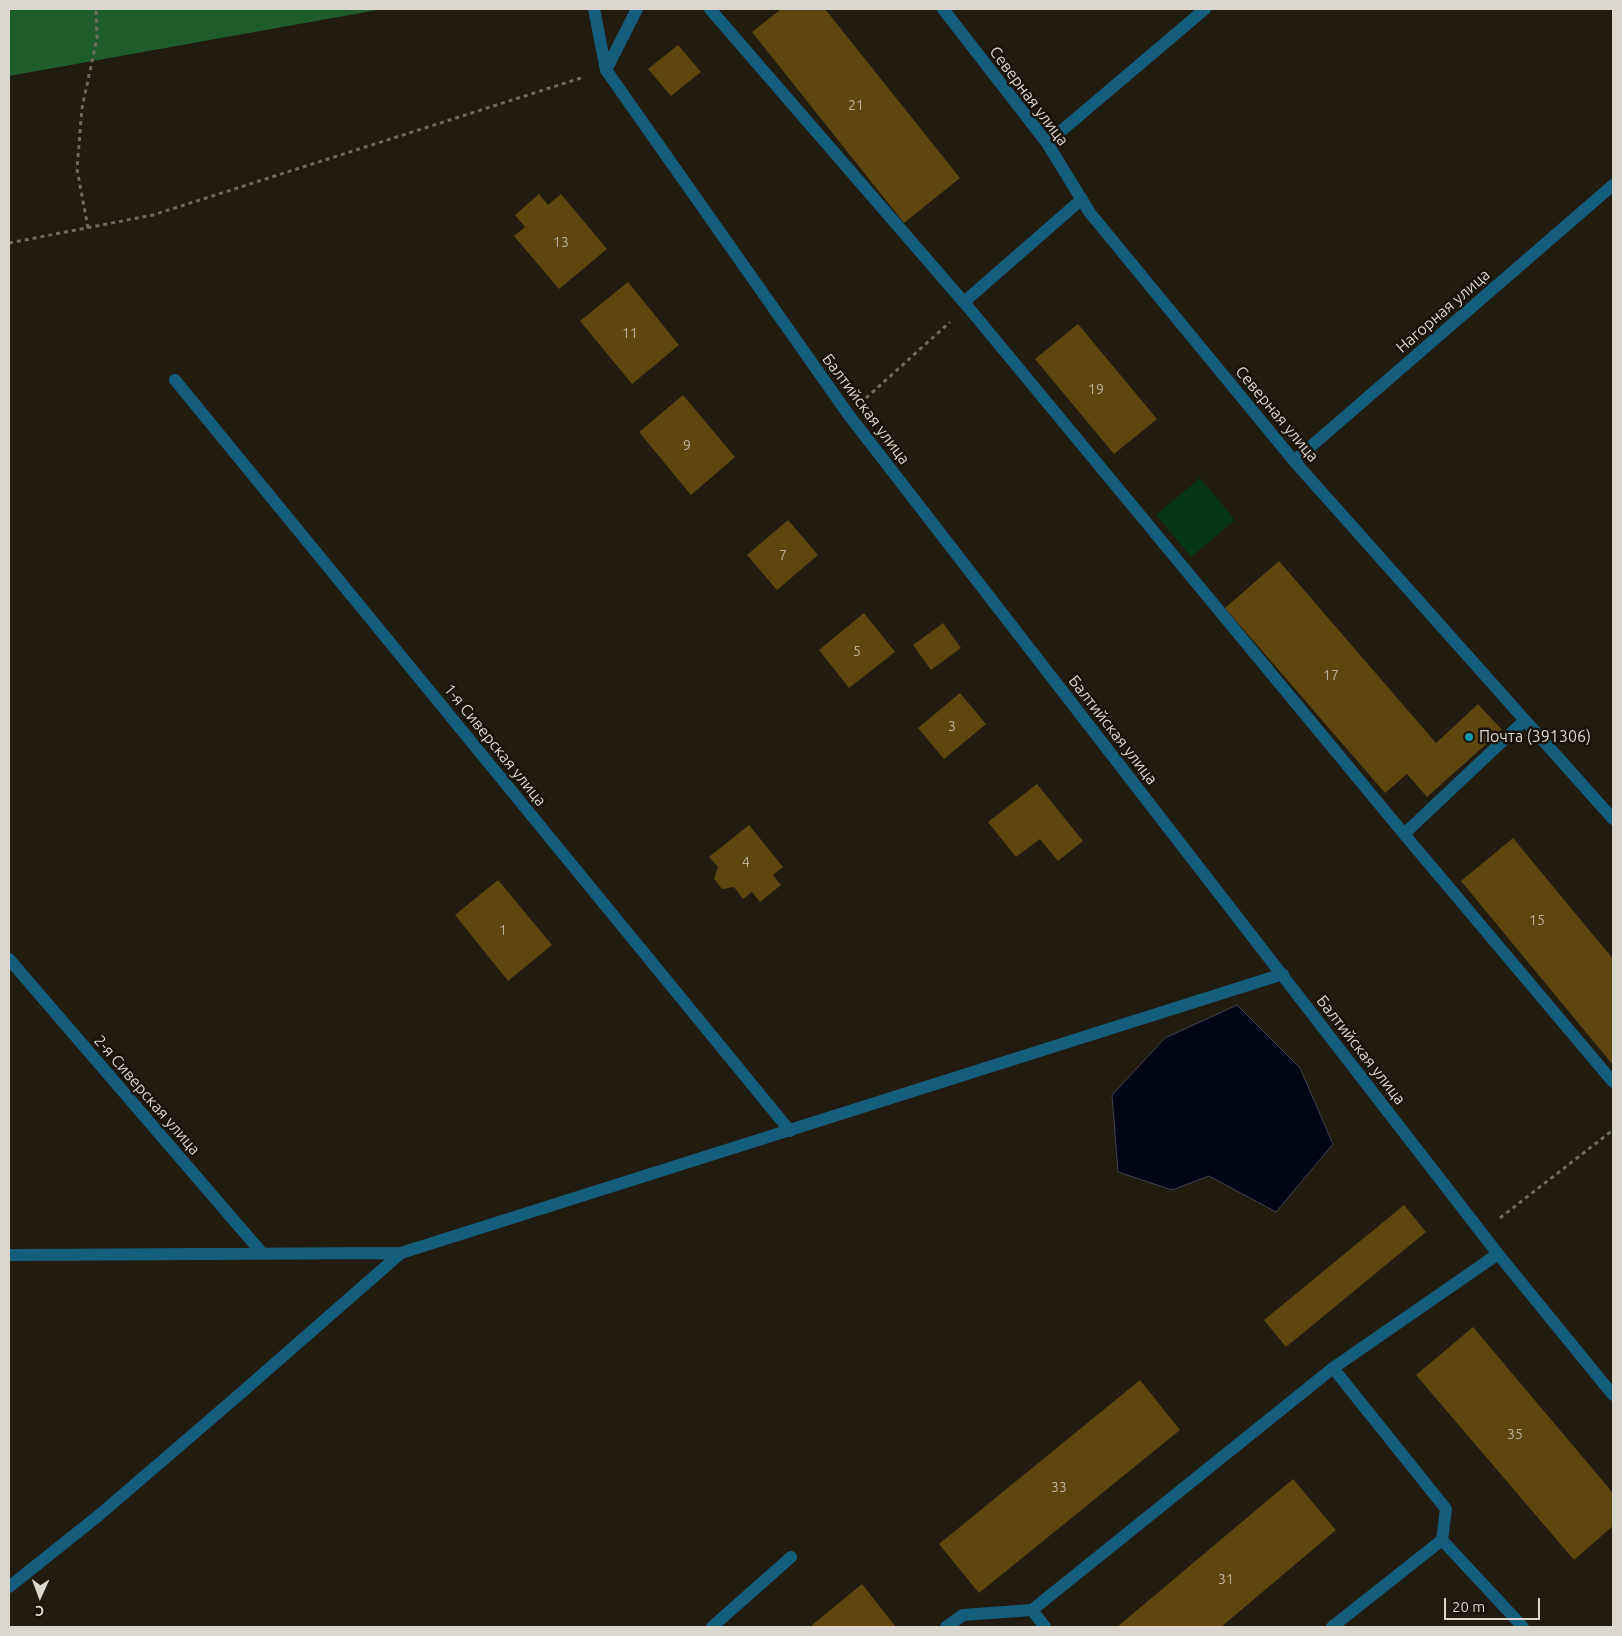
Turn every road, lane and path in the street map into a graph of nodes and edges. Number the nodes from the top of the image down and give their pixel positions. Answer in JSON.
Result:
{"nodes":[{"id":1,"x":96,"y":9,"type":"edge"},
{"id":2,"x":594,"y":9,"type":"edge"},
{"id":3,"x":637,"y":9,"type":"edge"},
{"id":4,"x":710,"y":9,"type":"edge"},
{"id":5,"x":943,"y":9,"type":"edge"},
{"id":6,"x":1205,"y":9,"type":"edge"},
{"id":7,"x":606,"y":70,"type":"junction"},
{"id":8,"x":1047,"y":143,"type":"junction"},
{"id":9,"x":1613,"y":185,"type":"edge"},
{"id":10,"x":1082,"y":199,"type":"junction"},
{"id":11,"x":88,"y":228,"type":"junction"},
{"id":12,"x":9,"y":244,"type":"edge"},
{"id":13,"x":966,"y":305,"type":"junction"},
{"id":14,"x":175,"y":380,"type":"dead end"},
{"id":15,"x":848,"y":414,"type":"junction"},
{"id":16,"x":1294,"y":461,"type":"junction"},
{"id":17,"x":1525,"y":720,"type":"junction"},
{"id":18,"x":1613,"y":819,"type":"edge"},
{"id":19,"x":1404,"y":834,"type":"junction"},
{"id":20,"x":9,"y":959,"type":"edge"},
{"id":21,"x":1283,"y":974,"type":"junction"},
{"id":22,"x":1613,"y":1082,"type":"edge"},
{"id":23,"x":1613,"y":1130,"type":"edge"},
{"id":24,"x":790,"y":1131,"type":"junction"},
{"id":25,"x":1482,"y":1232,"type":"junction"},
{"id":26,"x":262,"y":1253,"type":"junction"},
{"id":27,"x":402,"y":1253,"type":"junction"},
{"id":28,"x":1498,"y":1254,"type":"junction"},
{"id":29,"x":9,"y":1255,"type":"edge"},
{"id":30,"x":1333,"y":1368,"type":"junction"},
{"id":31,"x":1613,"y":1395,"type":"edge"},
{"id":32,"x":1442,"y":1540,"type":"junction"},
{"id":33,"x":791,"y":1557,"type":"dead end"},
{"id":34,"x":9,"y":1587,"type":"edge"},
{"id":35,"x":1032,"y":1610,"type":"junction"},
{"id":36,"x":712,"y":1627,"type":"edge"},
{"id":37,"x":946,"y":1627,"type":"edge"},
{"id":38,"x":1045,"y":1627,"type":"edge"},
{"id":39,"x":1332,"y":1627,"type":"edge"},
{"id":40,"x":1523,"y":1627,"type":"edge"}],
"edges":[{"from":1,"to":11,"type":"path"},
{"from":2,"to":7,"type":"street"},
{"from":3,"to":7,"type":"street"},
{"from":4,"to":13,"type":"street"},
{"from":5,"to":8,"type":"street","name":"Северная улица"},
{"from":6,"to":8,"type":"street"},
{"from":7,"to":11,"type":"path"},
{"from":7,"to":15,"type":"street","name":"Балтийская улица"},
{"from":8,"to":10,"type":"street","name":"Северная улица"},
{"from":9,"to":16,"type":"street","name":"Нагорная улица"},
{"from":10,"to":13,"type":"street"},
{"from":10,"to":16,"type":"street","name":"Северная улица"},
{"from":11,"to":12,"type":"path"},
{"from":13,"to":15,"type":"path"},
{"from":13,"to":19,"type":"street"},
{"from":14,"to":24,"type":"street","name":"1-я Сиверская улица"},
{"from":15,"to":21,"type":"street","name":"Балтийская улица"},
{"from":16,"to":17,"type":"street","name":"Северная улица"},
{"from":17,"to":18,"type":"street","name":"Северная улица"},
{"from":17,"to":19,"type":"street"},
{"from":19,"to":22,"type":"street"},
{"from":20,"to":26,"type":"street","name":"2-я Сиверская улица"},
{"from":21,"to":24,"type":"street"},
{"from":21,"to":25,"type":"street","name":"Балтийская улица"},
{"from":23,"to":25,"type":"path"},
{"from":24,"to":27,"type":"street"},
{"from":25,"to":28,"type":"street","name":"Балтийская улица"},
{"from":26,"to":27,"type":"street"},
{"from":26,"to":29,"type":"street"},
{"from":27,"to":34,"type":"street"},
{"from":28,"to":30,"type":"street"},
{"from":28,"to":31,"type":"street","name":"Балтийская улица"},
{"from":30,"to":32,"type":"street"},
{"from":30,"to":35,"type":"street"},
{"from":32,"to":39,"type":"street"},
{"from":32,"to":40,"type":"street"},
{"from":33,"to":36,"type":"street"},
{"from":35,"to":37,"type":"street"},
{"from":35,"to":38,"type":"street"}]}
